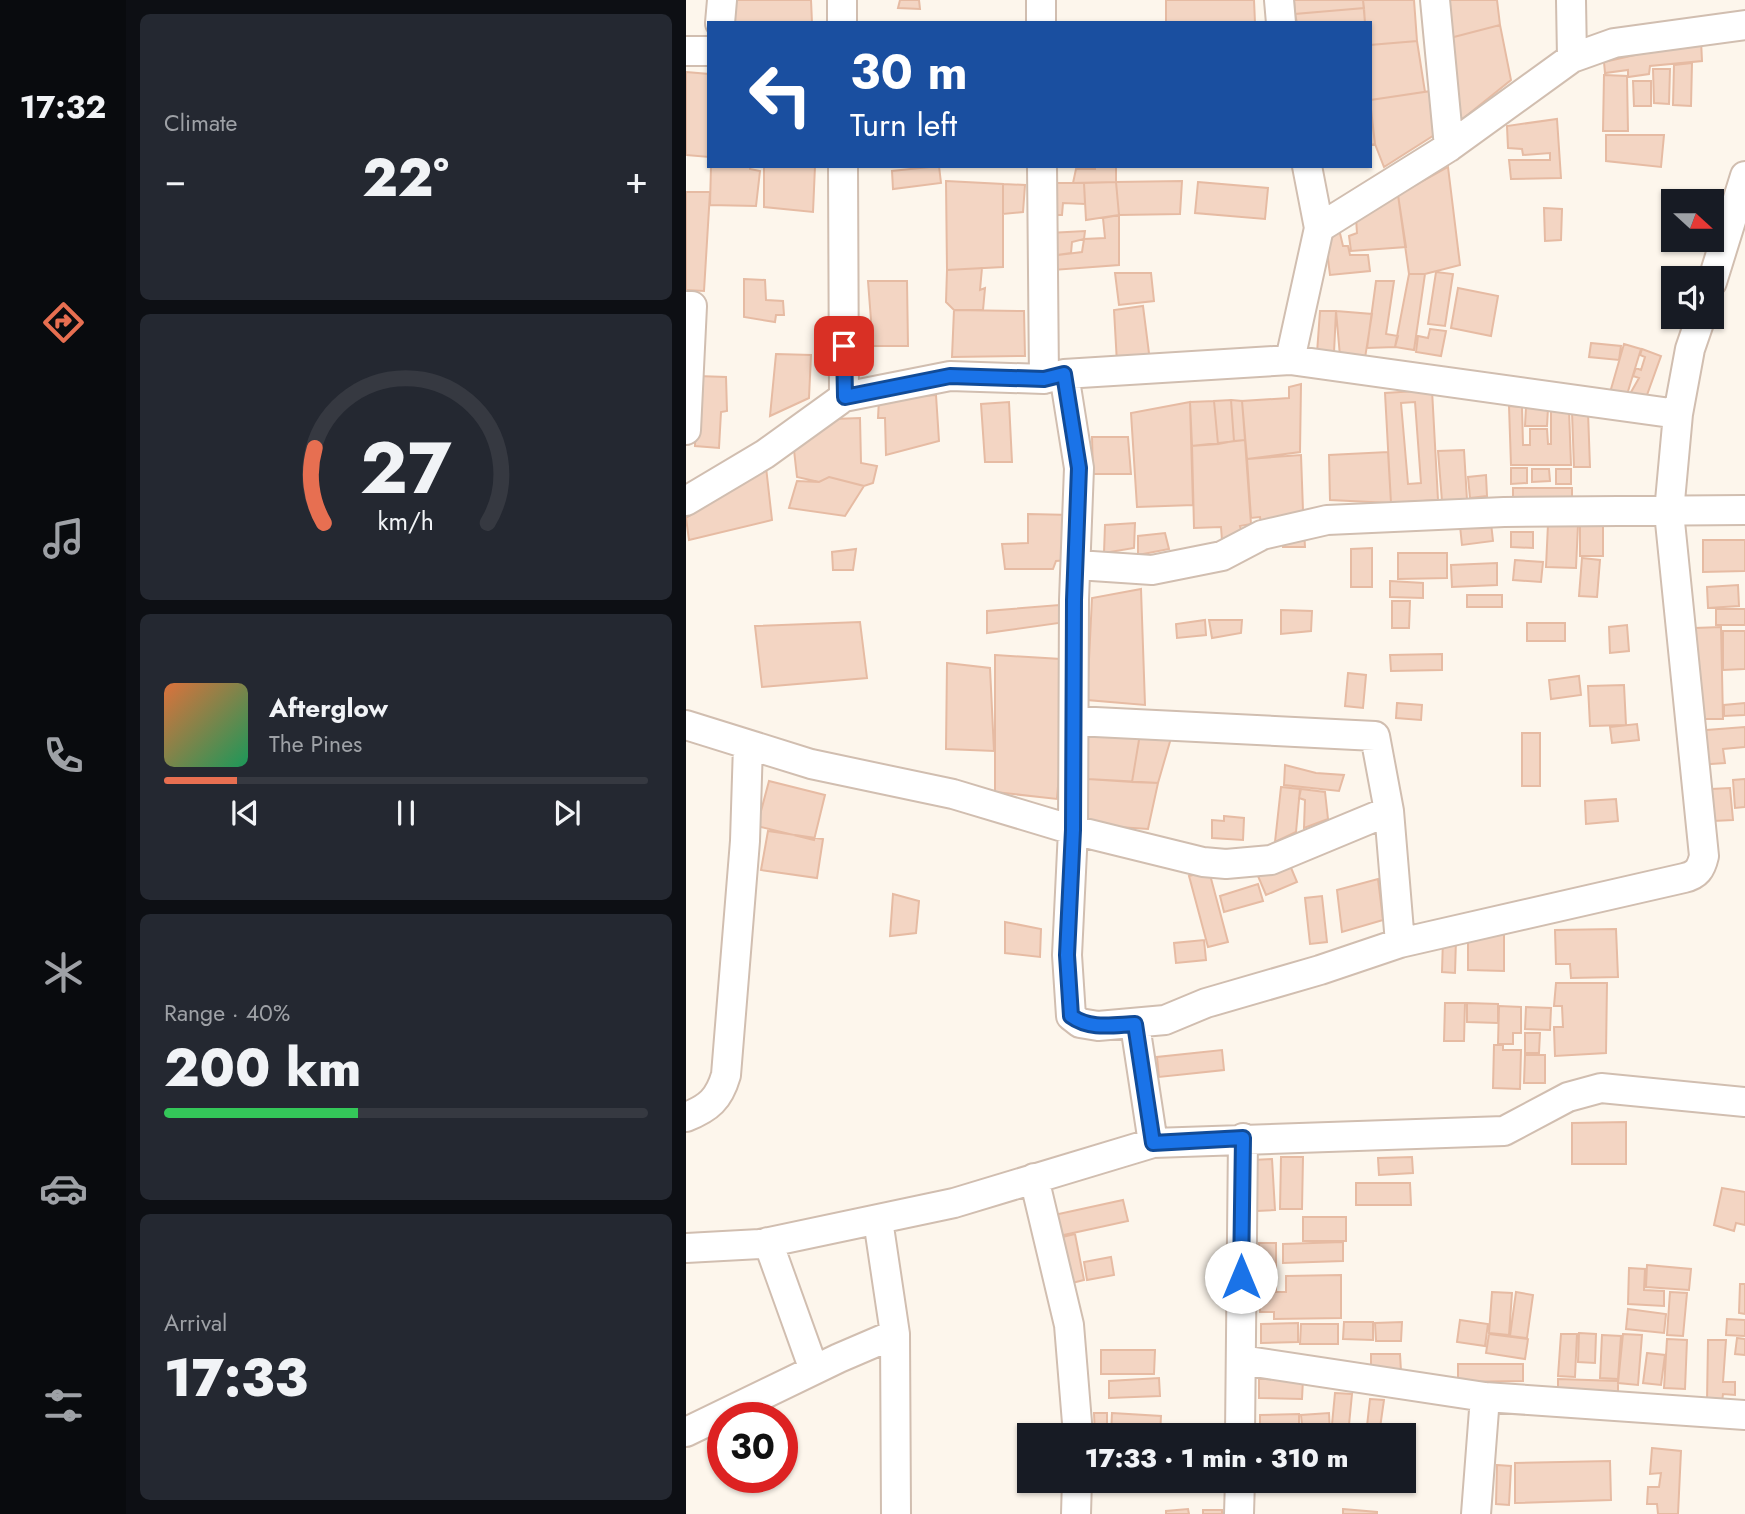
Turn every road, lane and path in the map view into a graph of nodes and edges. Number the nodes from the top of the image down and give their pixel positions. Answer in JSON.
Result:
{"nodes":[{"id":1,"x":722,"y":0,"type":"edge"},
{"id":2,"x":842,"y":0,"type":"edge"},
{"id":3,"x":1041,"y":0,"type":"edge"},
{"id":4,"x":1279,"y":0,"type":"edge"},
{"id":5,"x":1435,"y":0,"type":"edge"},
{"id":6,"x":1571,"y":0,"type":"edge"},
{"id":7,"x":720,"y":21,"type":"edge"},
{"id":8,"x":842,"y":21,"type":"edge"},
{"id":9,"x":1041,"y":21,"type":"edge"},
{"id":10,"x":1281,"y":21,"type":"edge"},
{"id":11,"x":1745,"y":25,"type":"edge"},
{"id":12,"x":686,"y":51,"type":"edge"},
{"id":13,"x":707,"y":51,"type":"edge"},
{"id":14,"x":1572,"y":58,"type":"junction"},
{"id":15,"x":1448,"y":147,"type":"junction"},
{"id":16,"x":843,"y":168,"type":"edge"},
{"id":17,"x":1042,"y":168,"type":"edge"},
{"id":18,"x":1307,"y":168,"type":"edge"},
{"id":19,"x":1745,"y":176,"type":"edge"},
{"id":20,"x":1319,"y":228,"type":"junction"},
{"id":21,"x":1717,"y":266,"type":"edge"},
{"id":22,"x":686,"y":306,"type":"edge"},
{"id":23,"x":1697,"y":329,"type":"edge"},
{"id":24,"x":1290,"y":360,"type":"junction"},
{"id":25,"x":1054,"y":377,"type":"junction"},
{"id":26,"x":845,"y":397,"type":"junction"},
{"id":27,"x":1678,"y":414,"type":"junction"},
{"id":28,"x":686,"y":430,"type":"edge"},
{"id":29,"x":686,"y":502,"type":"edge"},
{"id":30,"x":1745,"y":510,"type":"edge"},
{"id":31,"x":1669,"y":512,"type":"junction"},
{"id":32,"x":1077,"y":565,"type":"junction"},
{"id":33,"x":1075,"y":721,"type":"junction"},
{"id":34,"x":686,"y":725,"type":"edge"},
{"id":35,"x":748,"y":745,"type":"junction"},
{"id":36,"x":1389,"y":811,"type":"junction"},
{"id":37,"x":1073,"y":830,"type":"junction"},
{"id":38,"x":1400,"y":943,"type":"junction"},
{"id":39,"x":1135,"y":1024,"type":"junction"},
{"id":40,"x":1745,"y":1102,"type":"edge"},
{"id":41,"x":686,"y":1116,"type":"edge"},
{"id":42,"x":1243,"y":1138,"type":"junction"},
{"id":43,"x":1153,"y":1143,"type":"junction"},
{"id":44,"x":1034,"y":1178,"type":"junction"},
{"id":45,"x":878,"y":1220,"type":"junction"},
{"id":46,"x":768,"y":1242,"type":"junction"},
{"id":47,"x":686,"y":1248,"type":"edge"},
{"id":48,"x":895,"y":1334,"type":"junction"},
{"id":49,"x":1241,"y":1360,"type":"junction"},
{"id":50,"x":814,"y":1370,"type":"junction"},
{"id":51,"x":1485,"y":1397,"type":"junction"},
{"id":52,"x":1745,"y":1415,"type":"edge"},
{"id":53,"x":1077,"y":1423,"type":"edge"},
{"id":54,"x":1240,"y":1423,"type":"edge"},
{"id":55,"x":686,"y":1432,"type":"edge"},
{"id":56,"x":1077,"y":1493,"type":"edge"},
{"id":57,"x":1240,"y":1493,"type":"edge"},
{"id":58,"x":896,"y":1514,"type":"edge"},
{"id":59,"x":1076,"y":1514,"type":"edge"},
{"id":60,"x":1239,"y":1514,"type":"edge"},
{"id":61,"x":1476,"y":1514,"type":"edge"}],
"edges":[{"from":1,"to":7,"type":"street"},
{"from":2,"to":8,"type":"street"},
{"from":3,"to":9,"type":"street"},
{"from":4,"to":10,"type":"street"},
{"from":5,"to":15,"type":"street"},
{"from":6,"to":14,"type":"street"},
{"from":11,"to":14,"type":"street"},
{"from":12,"to":13,"type":"street"},
{"from":14,"to":15,"type":"street"},
{"from":15,"to":20,"type":"street"},
{"from":16,"to":26,"type":"street"},
{"from":17,"to":25,"type":"street"},
{"from":18,"to":20,"type":"street"},
{"from":19,"to":21,"type":"street"},
{"from":20,"to":24,"type":"street"},
{"from":22,"to":28,"type":"street"},
{"from":23,"to":27,"type":"street"},
{"from":24,"to":25,"type":"street"},
{"from":24,"to":27,"type":"street"},
{"from":25,"to":26,"type":"street"},
{"from":25,"to":32,"type":"street"},
{"from":26,"to":29,"type":"street"},
{"from":27,"to":31,"type":"street"},
{"from":30,"to":31,"type":"street"},
{"from":31,"to":32,"type":"street"},
{"from":31,"to":38,"type":"street"},
{"from":32,"to":33,"type":"street"},
{"from":33,"to":36,"type":"street"},
{"from":33,"to":37,"type":"street"},
{"from":34,"to":35,"type":"street"},
{"from":35,"to":37,"type":"street"},
{"from":35,"to":41,"type":"street"},
{"from":36,"to":37,"type":"street"},
{"from":36,"to":38,"type":"street"},
{"from":37,"to":39,"type":"street"},
{"from":38,"to":39,"type":"street"},
{"from":39,"to":43,"type":"street"},
{"from":40,"to":42,"type":"street"},
{"from":42,"to":43,"type":"street"},
{"from":42,"to":49,"type":"street"},
{"from":43,"to":44,"type":"street"},
{"from":44,"to":45,"type":"street"},
{"from":44,"to":53,"type":"street"},
{"from":45,"to":46,"type":"street"},
{"from":45,"to":48,"type":"street"},
{"from":46,"to":47,"type":"street"},
{"from":46,"to":50,"type":"street"},
{"from":48,"to":50,"type":"street"},
{"from":48,"to":58,"type":"street"},
{"from":49,"to":51,"type":"street"},
{"from":49,"to":54,"type":"street"},
{"from":50,"to":55,"type":"street"},
{"from":51,"to":52,"type":"street"},
{"from":51,"to":61,"type":"street"},
{"from":56,"to":59,"type":"street"},
{"from":57,"to":60,"type":"street"}]}
